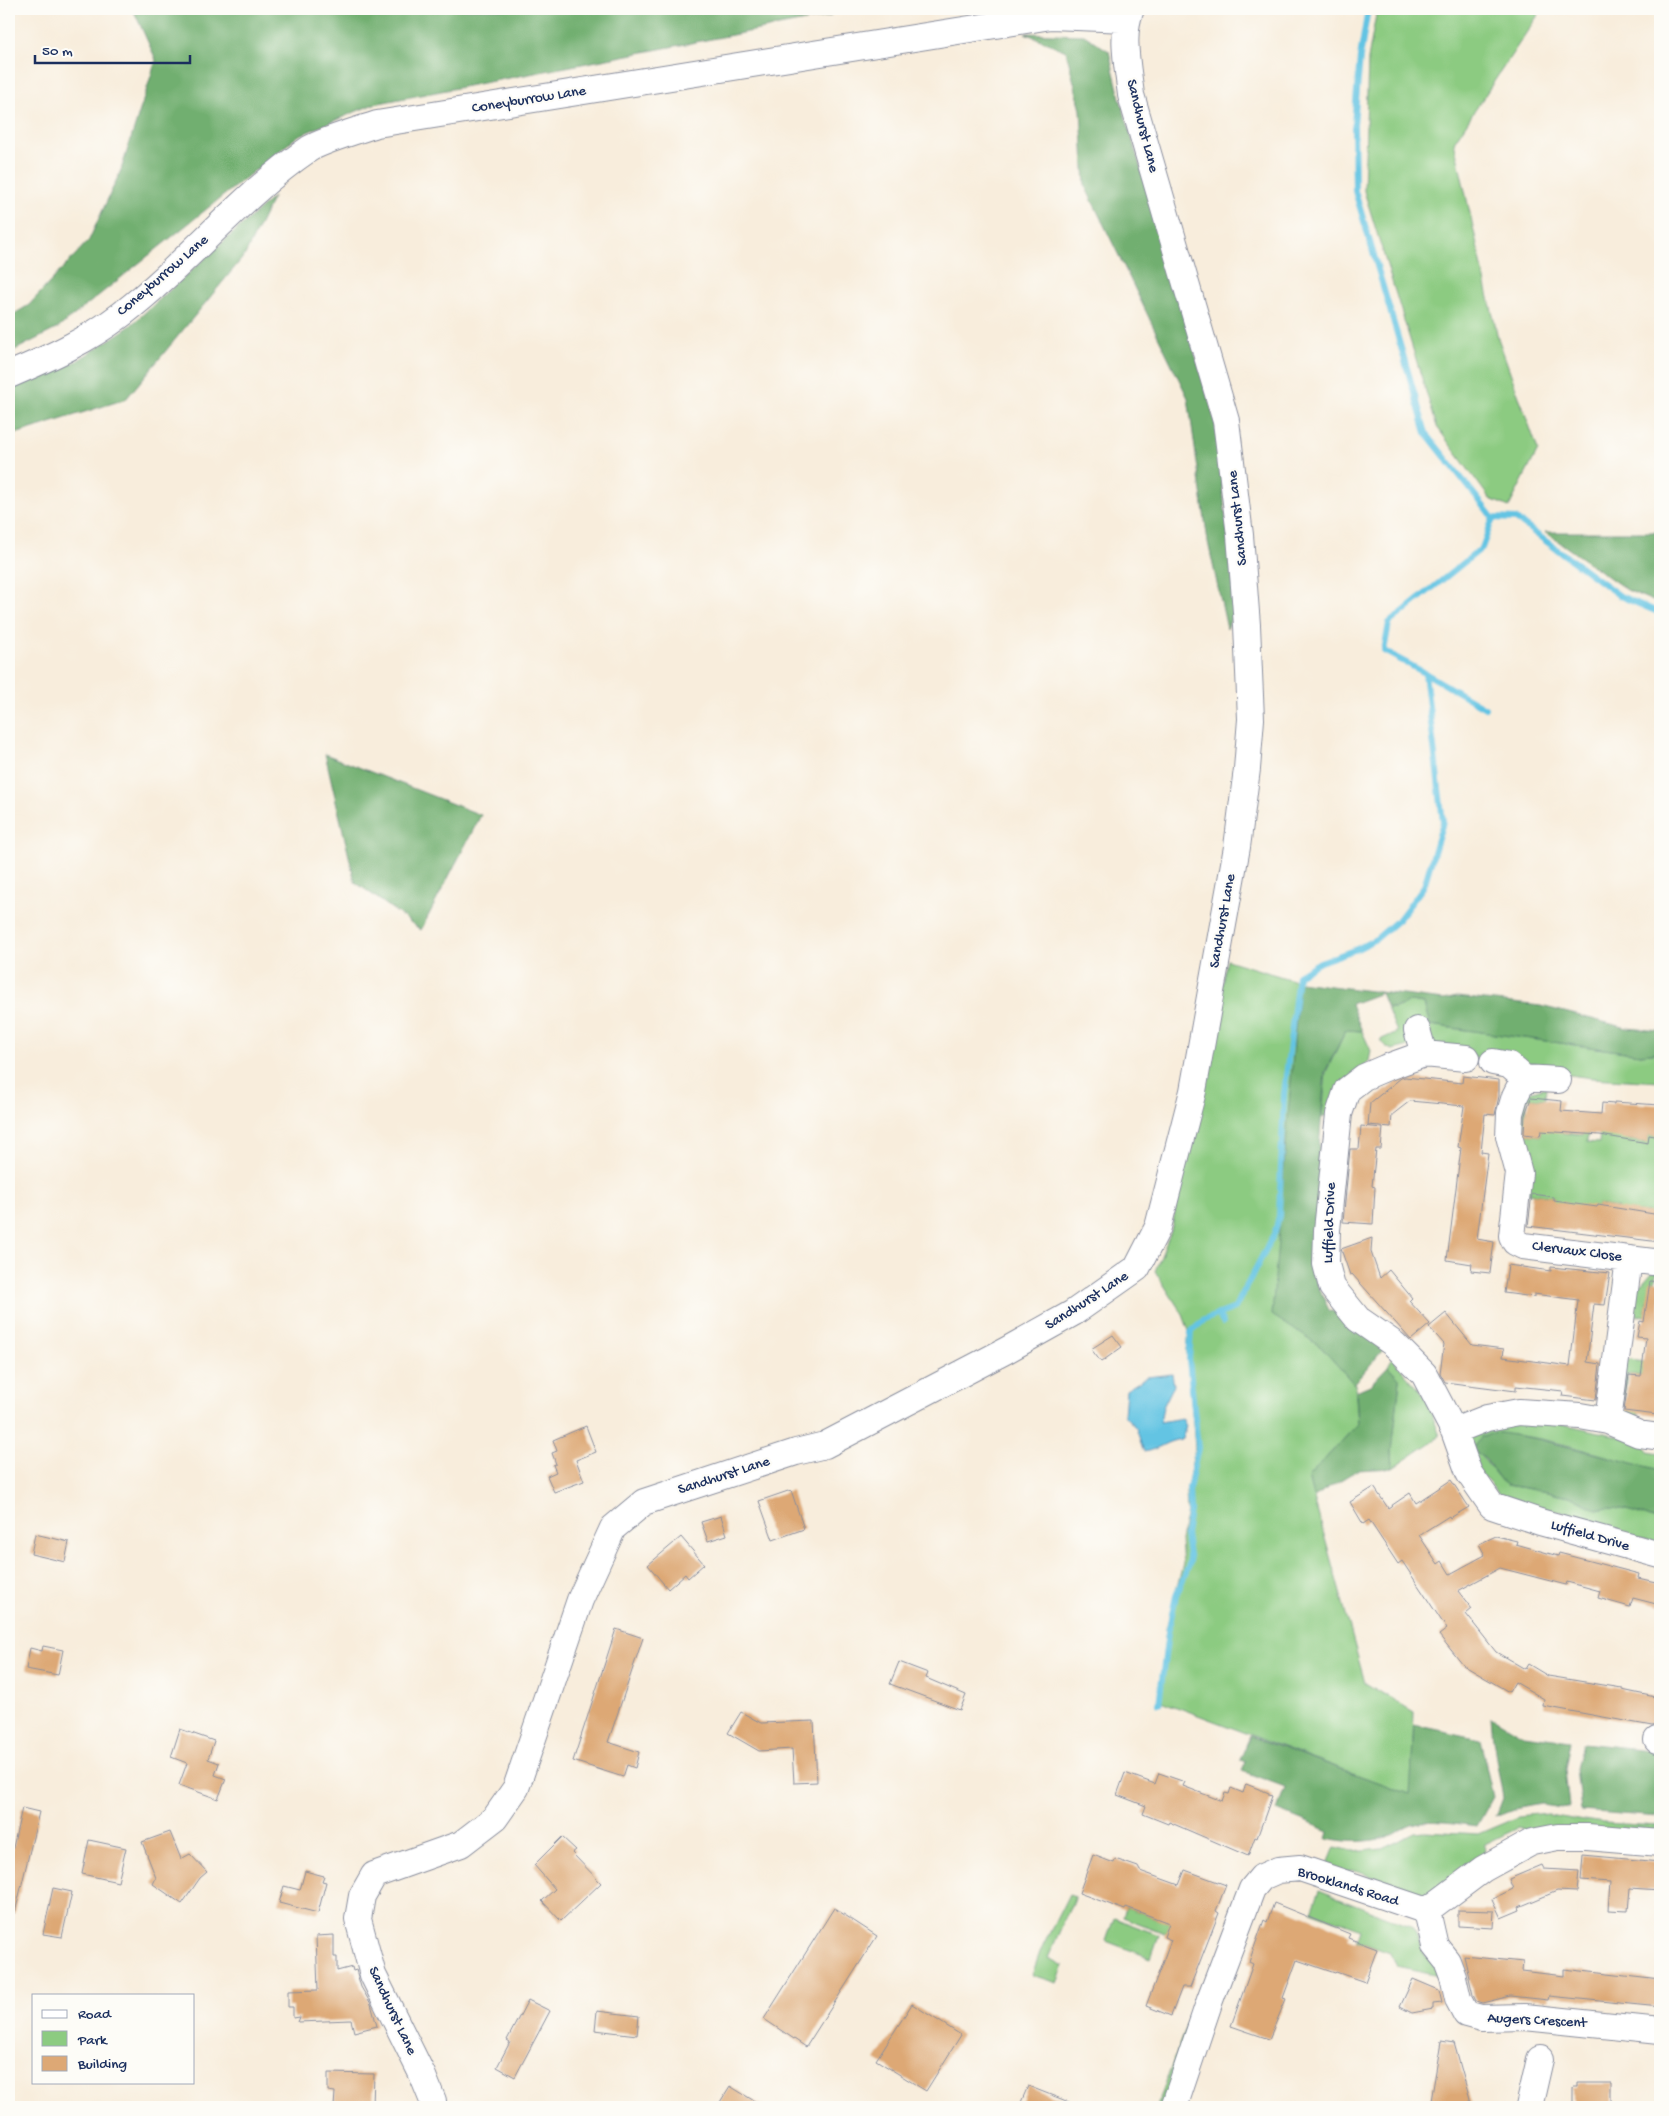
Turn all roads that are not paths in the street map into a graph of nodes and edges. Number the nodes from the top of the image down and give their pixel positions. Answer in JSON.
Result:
{"nodes":[{"id":1,"x":1129,"y":14,"type":"edge"},
{"id":2,"x":9,"y":375,"type":"edge"},
{"id":3,"x":1466,"y":1058,"type":"dead end"},
{"id":4,"x":1493,"y":1062,"type":"dead end"},
{"id":5,"x":1524,"y":1078,"type":"junction"},
{"id":6,"x":1558,"y":1080,"type":"dead end"},
{"id":7,"x":1608,"y":1421,"type":"junction"},
{"id":8,"x":1454,"y":1432,"type":"junction"},
{"id":9,"x":1660,"y":1437,"type":"edge"},
{"id":10,"x":1660,"y":1555,"type":"edge"},
{"id":11,"x":1660,"y":1843,"type":"edge"},
{"id":12,"x":1427,"y":1911,"type":"junction"},
{"id":13,"x":1660,"y":2031,"type":"edge"},
{"id":14,"x":1540,"y":2059,"type":"dead end"},
{"id":15,"x":433,"y":2107,"type":"edge"},
{"id":16,"x":1174,"y":2107,"type":"edge"},
{"id":17,"x":1529,"y":2107,"type":"edge"}],
"edges":[{"from":1,"to":2,"type":"street","name":"Coneyburrow Lane"},
{"from":1,"to":15,"type":"street","name":"Sandhurst Lane"},
{"from":3,"to":8,"type":"street","name":"Luffield Drive"},
{"from":4,"to":5,"type":"street"},
{"from":5,"to":6,"type":"street"},
{"from":5,"to":7,"type":"street","name":"Clervaux Close"},
{"from":7,"to":8,"type":"street"},
{"from":7,"to":9,"type":"street"},
{"from":8,"to":10,"type":"street","name":"Luffield Drive"},
{"from":11,"to":12,"type":"street"},
{"from":12,"to":13,"type":"street","name":"Augers Crescent"},
{"from":12,"to":16,"type":"street","name":"Brooklands Road"},
{"from":14,"to":17,"type":"street"}]}
